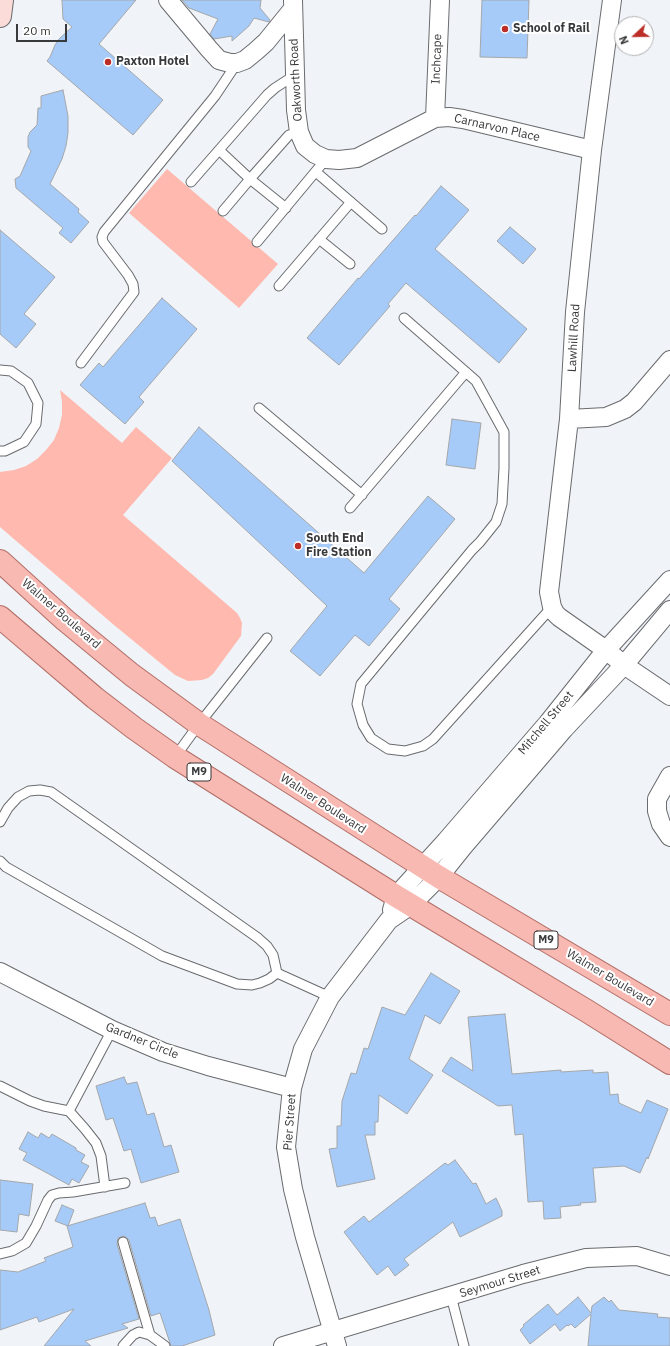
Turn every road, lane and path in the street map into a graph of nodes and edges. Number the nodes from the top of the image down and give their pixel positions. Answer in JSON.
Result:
{"nodes":[{"id":1,"x":2,"y":0,"type":"edge"},
{"id":2,"x":168,"y":0,"type":"edge"},
{"id":3,"x":440,"y":0,"type":"edge"},
{"id":4,"x":612,"y":0,"type":"edge"},
{"id":5,"x":292,"y":5,"type":"edge"},
{"id":6,"x":0,"y":16,"type":"edge"},
{"id":7,"x":237,"y":63,"type":"junction"},
{"id":8,"x":295,"y":75,"type":"junction"},
{"id":9,"x":435,"y":118,"type":"junction"},
{"id":10,"x":299,"y":132,"type":"junction"},
{"id":11,"x":218,"y":150,"type":"junction"},
{"id":12,"x":592,"y":150,"type":"junction"},
{"id":13,"x":319,"y":162,"type":"junction"},
{"id":14,"x":250,"y":179,"type":"junction"},
{"id":15,"x":191,"y":182,"type":"dead end"},
{"id":16,"x":351,"y":202,"type":"junction"},
{"id":17,"x":286,"y":208,"type":"junction"},
{"id":18,"x":223,"y":211,"type":"dead end"},
{"id":19,"x":382,"y":229,"type":"dead end"},
{"id":20,"x":319,"y":239,"type":"junction"},
{"id":21,"x":257,"y":242,"type":"dead end"},
{"id":22,"x":350,"y":264,"type":"dead end"},
{"id":23,"x":279,"y":286,"type":"dead end"},
{"id":24,"x":404,"y":318,"type":"dead end"},
{"id":25,"x":670,"y":360,"type":"edge"},
{"id":26,"x":0,"y":362,"type":"edge"},
{"id":27,"x":81,"y":363,"type":"dead end"},
{"id":28,"x":0,"y":370,"type":"edge"},
{"id":29,"x":11,"y":371,"type":"junction"},
{"id":30,"x":466,"y":372,"type":"junction"},
{"id":31,"x":259,"y":408,"type":"dead end"},
{"id":32,"x":570,"y":419,"type":"junction"},
{"id":33,"x":0,"y":450,"type":"edge"},
{"id":34,"x":362,"y":495,"type":"junction"},
{"id":35,"x":350,"y":508,"type":"dead end"},
{"id":36,"x":0,"y":561,"type":"edge"},
{"id":37,"x":670,"y":580,"type":"edge"},
{"id":38,"x":552,"y":607,"type":"junction"},
{"id":39,"x":670,"y":610,"type":"edge"},
{"id":40,"x":0,"y":617,"type":"edge"},
{"id":41,"x":266,"y":638,"type":"dead end"},
{"id":42,"x":606,"y":650,"type":"junction"},
{"id":43,"x":624,"y":665,"type":"junction"},
{"id":44,"x":670,"y":696,"type":"edge"},
{"id":45,"x":199,"y":724,"type":"junction"},
{"id":46,"x":175,"y":757,"type":"junction"},
{"id":47,"x":670,"y":776,"type":"edge"},
{"id":48,"x":0,"y":822,"type":"edge"},
{"id":49,"x":670,"y":837,"type":"edge"},
{"id":50,"x":0,"y":861,"type":"edge"},
{"id":51,"x":430,"y":872,"type":"junction"},
{"id":52,"x":404,"y":900,"type":"junction"},
{"id":53,"x":0,"y":972,"type":"edge"},
{"id":54,"x":277,"y":973,"type":"junction"},
{"id":55,"x":330,"y":997,"type":"junction"},
{"id":56,"x":670,"y":1014,"type":"edge"},
{"id":57,"x":112,"y":1030,"type":"junction"},
{"id":58,"x":670,"y":1063,"type":"edge"},
{"id":59,"x":0,"y":1086,"type":"edge"},
{"id":60,"x":292,"y":1088,"type":"junction"},
{"id":61,"x":68,"y":1111,"type":"junction"},
{"id":62,"x":126,"y":1183,"type":"dead end"},
{"id":63,"x":105,"y":1187,"type":"junction"},
{"id":64,"x":123,"y":1242,"type":"dead end"},
{"id":65,"x":0,"y":1254,"type":"edge"},
{"id":66,"x":670,"y":1266,"type":"edge"},
{"id":67,"x":451,"y":1296,"type":"junction"},
{"id":68,"x":150,"y":1334,"type":"junction"},
{"id":69,"x":335,"y":1338,"type":"edge"},
{"id":70,"x":123,"y":1346,"type":"edge"},
{"id":71,"x":165,"y":1346,"type":"edge"},
{"id":72,"x":283,"y":1346,"type":"edge"},
{"id":73,"x":464,"y":1346,"type":"edge"}],
"edges":[{"from":1,"to":6,"type":"main road"},
{"from":2,"to":7,"type":"street"},
{"from":3,"to":9,"type":"street","name":"Inchcape"},
{"from":4,"to":12,"type":"street","name":"Lawhill Road"},
{"from":5,"to":7,"type":"street"},
{"from":5,"to":8,"type":"street","name":"Oakworth Road"},
{"from":7,"to":27,"type":"lane"},
{"from":8,"to":10,"type":"street","name":"Oakworth Road"},
{"from":8,"to":11,"type":"lane"},
{"from":9,"to":12,"type":"street","name":"Carnarvon Place"},
{"from":9,"to":13,"type":"street","name":"Carnarvon Place"},
{"from":10,"to":13,"type":"street","name":"Oakworth Road"},
{"from":10,"to":14,"type":"lane"},
{"from":11,"to":14,"type":"lane"},
{"from":11,"to":15,"type":"lane"},
{"from":12,"to":32,"type":"street","name":"Lawhill Road"},
{"from":13,"to":16,"type":"lane"},
{"from":13,"to":17,"type":"lane"},
{"from":14,"to":17,"type":"lane"},
{"from":14,"to":18,"type":"lane"},
{"from":16,"to":19,"type":"lane"},
{"from":16,"to":20,"type":"lane"},
{"from":17,"to":21,"type":"lane"},
{"from":20,"to":22,"type":"lane"},
{"from":20,"to":23,"type":"lane"},
{"from":24,"to":30,"type":"lane"},
{"from":25,"to":32,"type":"street"},
{"from":26,"to":29,"type":"lane"},
{"from":28,"to":29,"type":"lane"},
{"from":29,"to":33,"type":"lane"},
{"from":30,"to":34,"type":"lane"},
{"from":30,"to":38,"type":"lane"},
{"from":31,"to":34,"type":"lane"},
{"from":32,"to":38,"type":"street","name":"Lawhill Road"},
{"from":34,"to":35,"type":"lane"},
{"from":36,"to":45,"type":"main road","name":"Walmer Boulevard","number":"M9"},
{"from":37,"to":42,"type":"street","name":"Mitchell Street"},
{"from":38,"to":42,"type":"street"},
{"from":39,"to":43,"type":"street","name":"Mitchell Street"},
{"from":40,"to":46,"type":"main road","number":"M9"},
{"from":41,"to":45,"type":"lane"},
{"from":42,"to":43,"type":"street"},
{"from":42,"to":51,"type":"street","name":"Mitchell Street"},
{"from":43,"to":44,"type":"street"},
{"from":43,"to":51,"type":"street","name":"Mitchell Street"},
{"from":45,"to":46,"type":"lane"},
{"from":45,"to":51,"type":"main road","name":"Walmer Boulevard","number":"M9"},
{"from":46,"to":52,"type":"main road","number":"M9"},
{"from":47,"to":49,"type":"street"},
{"from":48,"to":54,"type":"lane"},
{"from":50,"to":54,"type":"lane"},
{"from":51,"to":52,"type":"street","name":"Pier Street"},
{"from":51,"to":56,"type":"main road","name":"Walmer Boulevard","number":"M9"},
{"from":52,"to":55,"type":"street","name":"Pier Street"},
{"from":52,"to":58,"type":"main road","number":"M9"},
{"from":53,"to":57,"type":"street","name":"Gardner Circle"},
{"from":54,"to":55,"type":"lane"},
{"from":55,"to":60,"type":"street","name":"Pier Street"},
{"from":57,"to":60,"type":"street","name":"Gardner Circle"},
{"from":57,"to":61,"type":"lane"},
{"from":59,"to":61,"type":"lane"},
{"from":60,"to":69,"type":"street","name":"Pier Street"},
{"from":61,"to":63,"type":"lane"},
{"from":62,"to":63,"type":"lane"},
{"from":63,"to":65,"type":"lane"},
{"from":64,"to":68,"type":"lane"},
{"from":66,"to":67,"type":"street","name":"Seymour Street"},
{"from":67,"to":69,"type":"street","name":"Seymour Street"},
{"from":67,"to":73,"type":"lane"},
{"from":68,"to":70,"type":"lane"},
{"from":68,"to":71,"type":"lane"},
{"from":69,"to":72,"type":"street"}]}
